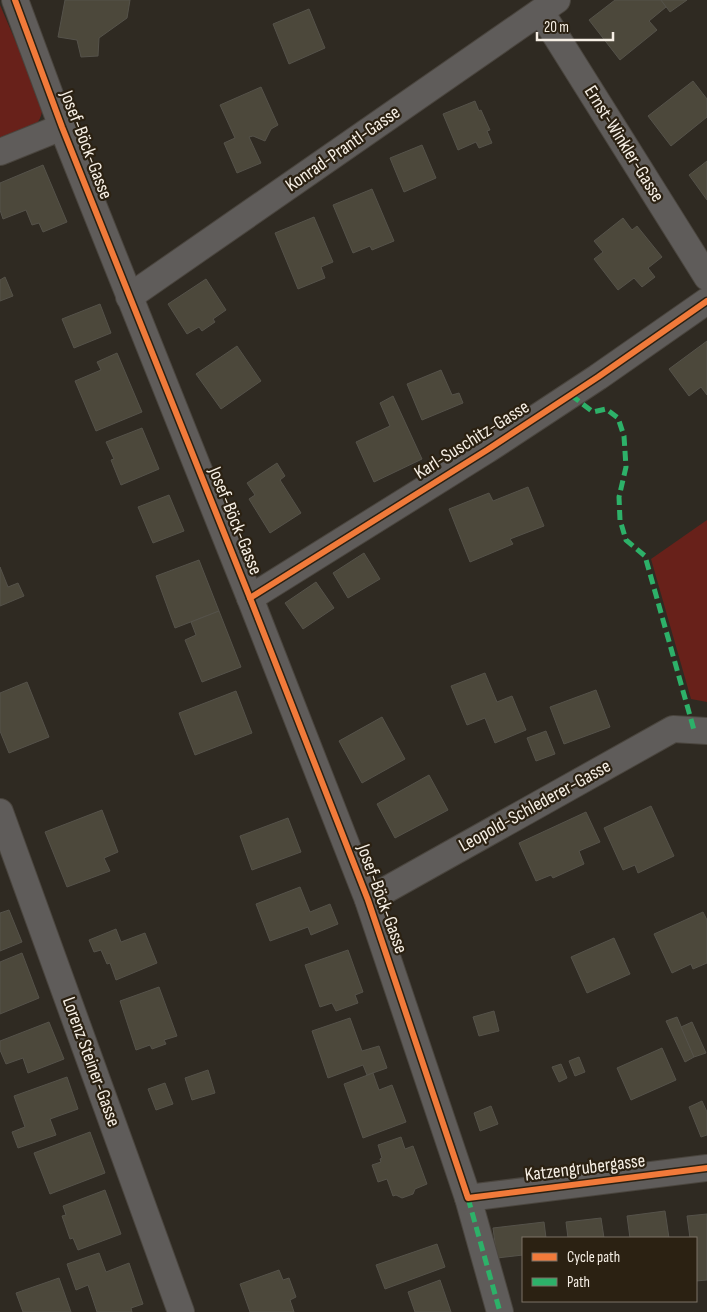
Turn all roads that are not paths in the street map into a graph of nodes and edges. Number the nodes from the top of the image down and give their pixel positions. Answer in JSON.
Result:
{"nodes":[{"id":1,"x":16,"y":0,"type":"edge"},
{"id":2,"x":549,"y":6,"type":"edge"},
{"id":3,"x":62,"y":127,"type":"junction"},
{"id":4,"x":0,"y":152,"type":"edge"},
{"id":5,"x":707,"y":277,"type":"edge"},
{"id":6,"x":129,"y":297,"type":"junction"},
{"id":7,"x":707,"y":301,"type":"edge"},
{"id":8,"x":250,"y":598,"type":"junction"},
{"id":9,"x":707,"y":731,"type":"edge"},
{"id":10,"x":0,"y":812,"type":"edge"},
{"id":11,"x":368,"y":900,"type":"junction"},
{"id":12,"x":707,"y":1168,"type":"edge"},
{"id":13,"x":468,"y":1198,"type":"junction"},
{"id":14,"x":181,"y":1312,"type":"edge"},
{"id":15,"x":500,"y":1312,"type":"edge"}],
"edges":[{"from":1,"to":3,"type":"street","name":"Josef-Böck-Gasse"},
{"from":2,"to":5,"type":"street","name":"Ernst-Winkler-Gasse"},
{"from":2,"to":6,"type":"street","name":"Konrad-Prantl-Gasse"},
{"from":3,"to":4,"type":"street"},
{"from":3,"to":6,"type":"street","name":"Josef-Böck-Gasse"},
{"from":6,"to":8,"type":"street","name":"Josef-Böck-Gasse"},
{"from":7,"to":8,"type":"street","name":"Karl-Suschitz-Gasse"},
{"from":8,"to":11,"type":"street","name":"Josef-Böck-Gasse"},
{"from":9,"to":11,"type":"street","name":"Leopold-Schlederer-Gasse"},
{"from":10,"to":14,"type":"street","name":"Lorenz Steiner-Gasse"},
{"from":11,"to":13,"type":"street","name":"Josef-Böck-Gasse"},
{"from":12,"to":13,"type":"street","name":"Katzengrubergasse"},
{"from":13,"to":15,"type":"street","name":"Josef-Böck-Gasse"}]}
